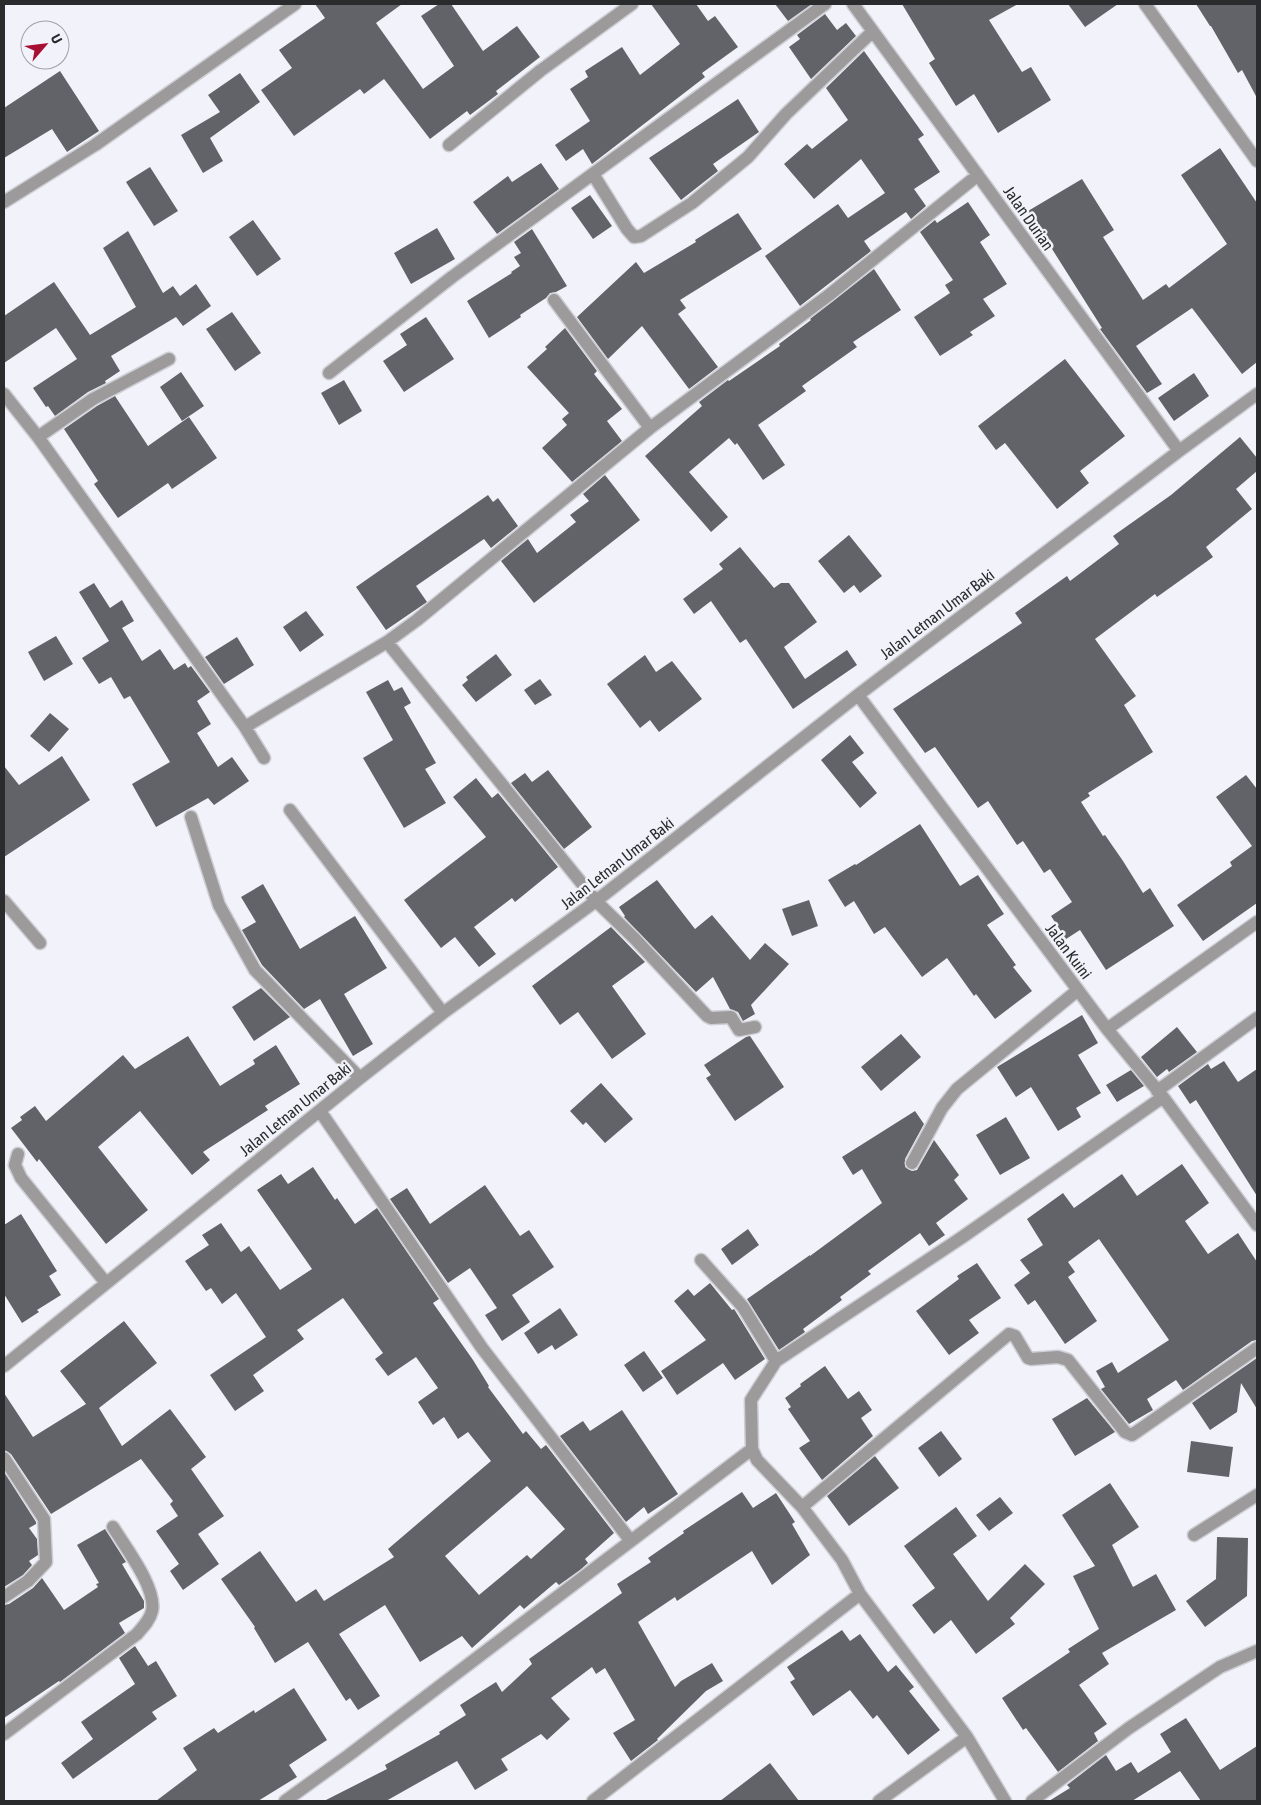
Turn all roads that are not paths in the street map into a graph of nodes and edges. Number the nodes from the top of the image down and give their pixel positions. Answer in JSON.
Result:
{"nodes":[{"id":1,"x":295,"y":4,"type":"edge"},
{"id":2,"x":632,"y":4,"type":"edge"},
{"id":3,"x":825,"y":4,"type":"edge"},
{"id":4,"x":853,"y":4,"type":"edge"},
{"id":5,"x":1145,"y":4,"type":"edge"},
{"id":6,"x":872,"y":32,"type":"junction"},
{"id":7,"x":449,"y":145,"type":"dead end"},
{"id":8,"x":1257,"y":160,"type":"edge"},
{"id":9,"x":593,"y":174,"type":"junction"},
{"id":10,"x":978,"y":175,"type":"junction"},
{"id":11,"x":4,"y":202,"type":"edge"},
{"id":12,"x":554,"y":300,"type":"dead end"},
{"id":13,"x":168,"y":358,"type":"dead end"},
{"id":14,"x":329,"y":373,"type":"dead end"},
{"id":15,"x":4,"y":394,"type":"edge"},
{"id":16,"x":1257,"y":394,"type":"edge"},
{"id":17,"x":650,"y":428,"type":"junction"},
{"id":18,"x":38,"y":437,"type":"junction"},
{"id":19,"x":1179,"y":451,"type":"junction"},
{"id":20,"x":387,"y":642,"type":"junction"},
{"id":21,"x":858,"y":695,"type":"junction"},
{"id":22,"x":245,"y":727,"type":"junction"},
{"id":23,"x":264,"y":758,"type":"dead end"},
{"id":24,"x":290,"y":810,"type":"dead end"},
{"id":25,"x":191,"y":816,"type":"dead end"},
{"id":26,"x":4,"y":901,"type":"edge"},
{"id":27,"x":596,"y":901,"type":"junction"},
{"id":28,"x":1257,"y":922,"type":"edge"},
{"id":29,"x":40,"y":943,"type":"dead end"},
{"id":30,"x":1078,"y":990,"type":"junction"},
{"id":31,"x":443,"y":1013,"type":"junction"},
{"id":32,"x":1257,"y":1018,"type":"edge"},
{"id":33,"x":755,"y":1027,"type":"dead end"},
{"id":34,"x":1107,"y":1030,"type":"junction"},
{"id":35,"x":360,"y":1078,"type":"junction"},
{"id":36,"x":1160,"y":1094,"type":"junction"},
{"id":37,"x":320,"y":1111,"type":"junction"},
{"id":38,"x":18,"y":1154,"type":"dead end"},
{"id":39,"x":912,"y":1164,"type":"dead end"},
{"id":40,"x":1257,"y":1225,"type":"edge"},
{"id":41,"x":701,"y":1260,"type":"dead end"},
{"id":42,"x":106,"y":1283,"type":"junction"},
{"id":43,"x":1257,"y":1348,"type":"edge"},
{"id":44,"x":776,"y":1361,"type":"junction"},
{"id":45,"x":4,"y":1366,"type":"edge"},
{"id":46,"x":752,"y":1448,"type":"junction"},
{"id":47,"x":4,"y":1458,"type":"edge"},
{"id":48,"x":1257,"y":1495,"type":"edge"},
{"id":49,"x":802,"y":1507,"type":"junction"},
{"id":50,"x":113,"y":1527,"type":"dead end"},
{"id":51,"x":1194,"y":1534,"type":"dead end"},
{"id":52,"x":630,"y":1540,"type":"junction"},
{"id":53,"x":860,"y":1594,"type":"junction"},
{"id":54,"x":4,"y":1597,"type":"edge"},
{"id":55,"x":1257,"y":1651,"type":"edge"},
{"id":56,"x":4,"y":1734,"type":"edge"},
{"id":57,"x":967,"y":1738,"type":"junction"},
{"id":58,"x":285,"y":1801,"type":"edge"},
{"id":59,"x":593,"y":1801,"type":"edge"},
{"id":60,"x":879,"y":1801,"type":"edge"},
{"id":61,"x":1005,"y":1801,"type":"edge"},
{"id":62,"x":1032,"y":1801,"type":"edge"}],
"edges":[{"from":1,"to":11,"type":"street"},
{"from":2,"to":7,"type":"street"},
{"from":3,"to":9,"type":"street"},
{"from":4,"to":6,"type":"street","name":"Jalan Durian"},
{"from":5,"to":8,"type":"street"},
{"from":6,"to":9,"type":"street"},
{"from":6,"to":10,"type":"street","name":"Jalan Durian"},
{"from":9,"to":14,"type":"street"},
{"from":10,"to":17,"type":"street"},
{"from":10,"to":19,"type":"street","name":"Jalan Durian"},
{"from":12,"to":17,"type":"street"},
{"from":13,"to":18,"type":"street"},
{"from":15,"to":18,"type":"street"},
{"from":16,"to":19,"type":"street","name":"Jalan Letnan Umar Baki"},
{"from":17,"to":20,"type":"street"},
{"from":18,"to":22,"type":"street"},
{"from":19,"to":21,"type":"street","name":"Jalan Letnan Umar Baki"},
{"from":20,"to":22,"type":"street"},
{"from":20,"to":27,"type":"street"},
{"from":21,"to":27,"type":"street","name":"Jalan Letnan Umar Baki"},
{"from":21,"to":30,"type":"street","name":"Jalan Kuini"},
{"from":22,"to":23,"type":"street"},
{"from":24,"to":31,"type":"street"},
{"from":25,"to":35,"type":"street"},
{"from":26,"to":29,"type":"street"},
{"from":27,"to":31,"type":"street","name":"Jalan Letnan Umar Baki"},
{"from":27,"to":33,"type":"street"},
{"from":28,"to":34,"type":"street"},
{"from":30,"to":34,"type":"street","name":"Jalan Kuini"},
{"from":30,"to":39,"type":"street"},
{"from":31,"to":35,"type":"street","name":"Jalan Letnan Umar Baki"},
{"from":32,"to":36,"type":"street"},
{"from":34,"to":36,"type":"street","name":"Jalan Kuini"},
{"from":35,"to":37,"type":"street","name":"Jalan Letnan Umar Baki"},
{"from":36,"to":40,"type":"street","name":"Jalan Kuini"},
{"from":36,"to":44,"type":"street"},
{"from":37,"to":42,"type":"street","name":"Jalan Letnan Umar Baki"},
{"from":37,"to":52,"type":"street"},
{"from":38,"to":42,"type":"street"},
{"from":41,"to":44,"type":"street"},
{"from":42,"to":45,"type":"street","name":"Jalan Letnan Umar Baki"},
{"from":43,"to":49,"type":"street"},
{"from":44,"to":46,"type":"street"},
{"from":46,"to":49,"type":"street"},
{"from":46,"to":52,"type":"street"},
{"from":47,"to":54,"type":"street"},
{"from":48,"to":51,"type":"street"},
{"from":49,"to":53,"type":"street"},
{"from":50,"to":56,"type":"street"},
{"from":52,"to":58,"type":"street"},
{"from":53,"to":57,"type":"street"},
{"from":53,"to":59,"type":"street"},
{"from":55,"to":62,"type":"street"},
{"from":57,"to":60,"type":"street"},
{"from":57,"to":61,"type":"street"}]}
